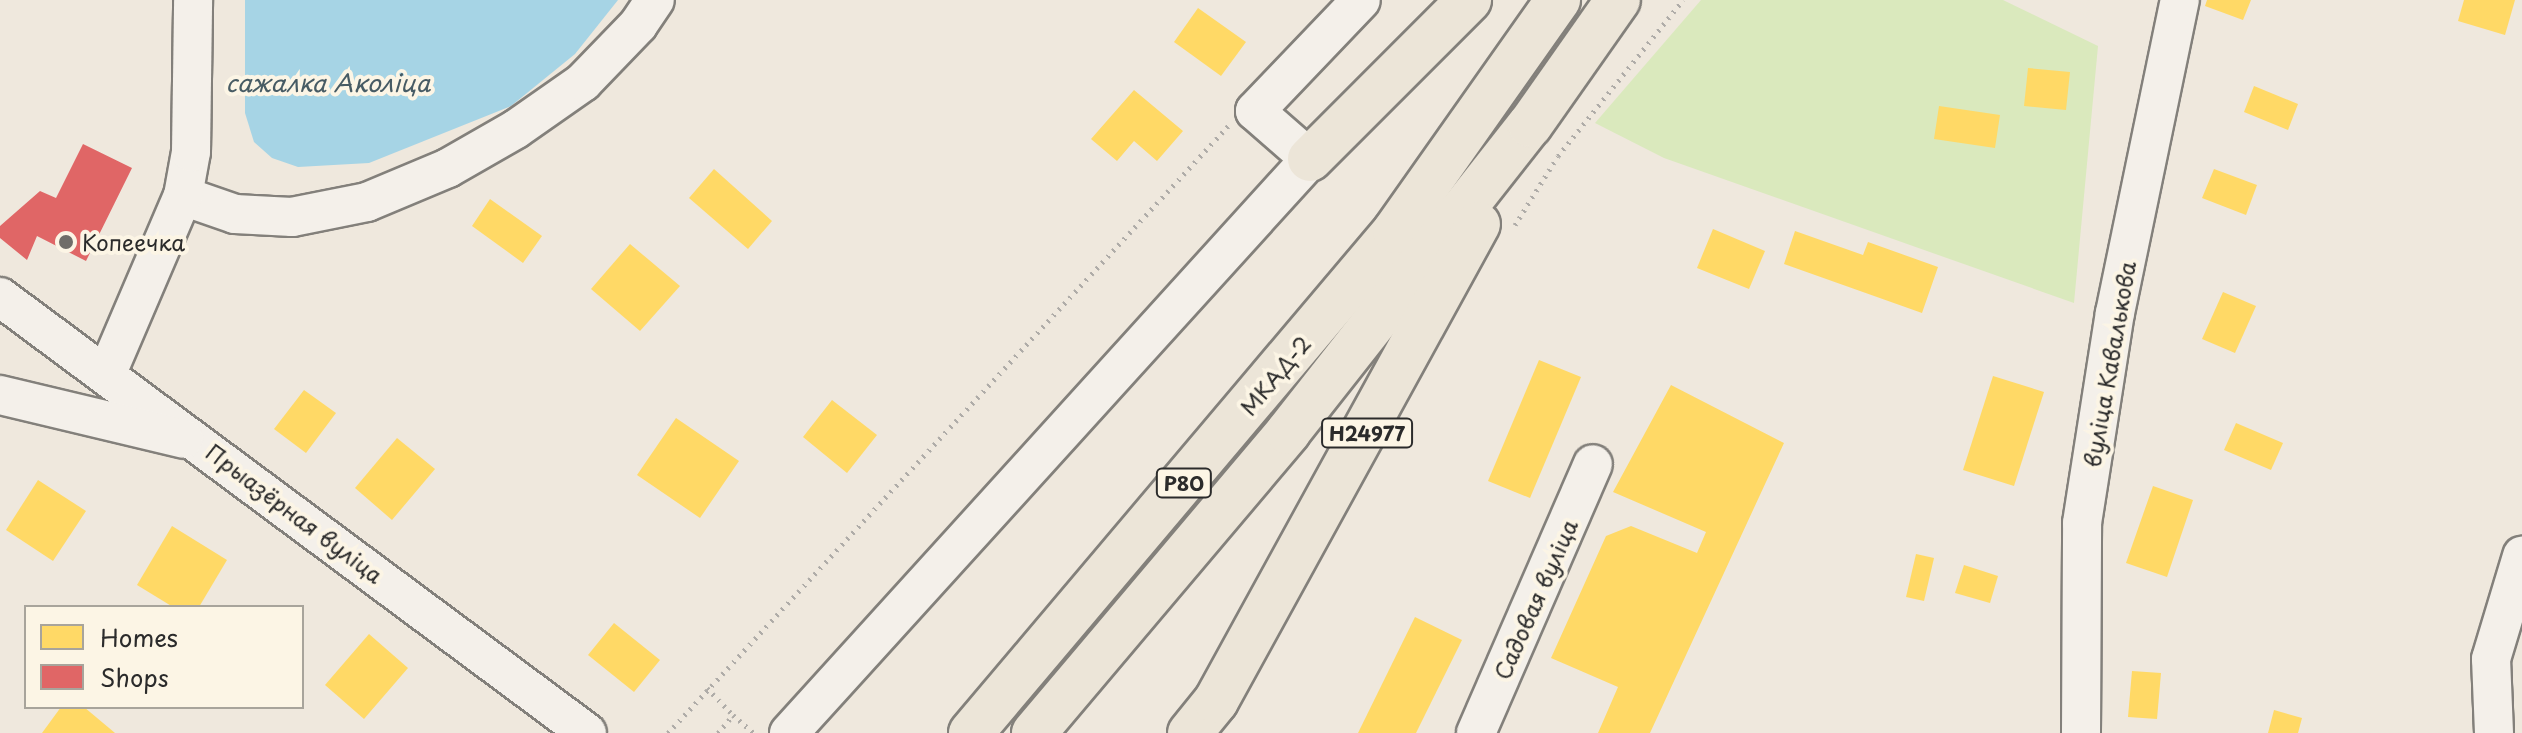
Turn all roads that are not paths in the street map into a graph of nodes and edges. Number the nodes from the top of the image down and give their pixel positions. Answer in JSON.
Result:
{"nodes":[{"id":1,"x":193,"y":0,"type":"edge"},
{"id":2,"x":655,"y":0,"type":"edge"},
{"id":3,"x":1361,"y":0,"type":"edge"},
{"id":4,"x":1469,"y":0,"type":"edge"},
{"id":5,"x":1558,"y":0,"type":"edge"},
{"id":6,"x":1618,"y":0,"type":"edge"},
{"id":7,"x":2180,"y":0,"type":"edge"},
{"id":8,"x":1530,"y":125,"type":"junction"},
{"id":9,"x":1310,"y":159,"type":"junction"},
{"id":10,"x":183,"y":196,"type":"junction"},
{"id":11,"x":0,"y":297,"type":"edge"},
{"id":12,"x":107,"y":373,"type":"junction"},
{"id":13,"x":0,"y":395,"type":"edge"},
{"id":14,"x":202,"y":444,"type":"junction"},
{"id":15,"x":1593,"y":464,"type":"dead end"},
{"id":16,"x":2522,"y":556,"type":"edge"},
{"id":17,"x":2509,"y":641,"type":"edge"},
{"id":18,"x":587,"y":733,"type":"edge"},
{"id":19,"x":789,"y":733,"type":"edge"},
{"id":20,"x":971,"y":733,"type":"edge"},
{"id":21,"x":1034,"y":733,"type":"edge"},
{"id":22,"x":1190,"y":733,"type":"edge"},
{"id":23,"x":1476,"y":733,"type":"edge"},
{"id":24,"x":2081,"y":733,"type":"edge"},
{"id":25,"x":2494,"y":733,"type":"edge"}],
"edges":[{"from":1,"to":10,"type":"street"},
{"from":2,"to":10,"type":"street"},
{"from":3,"to":9,"type":"street"},
{"from":4,"to":9,"type":"highway"},
{"from":5,"to":20,"type":"highway","name":"МКАД-2","number":"Р80"},
{"from":6,"to":8,"type":"highway","number":"Р80"},
{"from":7,"to":24,"type":"street","name":"вуліца Кавалькова"},
{"from":8,"to":21,"type":"highway","number":"Р80"},
{"from":8,"to":22,"type":"highway","number":"Н24977"},
{"from":9,"to":19,"type":"street"},
{"from":10,"to":12,"type":"street"},
{"from":11,"to":12,"type":"street","name":"Прыазёрная вуліца"},
{"from":12,"to":14,"type":"street","name":"Прыазёрная вуліца"},
{"from":13,"to":14,"type":"street"},
{"from":14,"to":18,"type":"street","name":"Прыазёрная вуліца"},
{"from":15,"to":23,"type":"street","name":"Садовая вуліца"},
{"from":16,"to":17,"type":"street"},
{"from":17,"to":25,"type":"street"}]}
